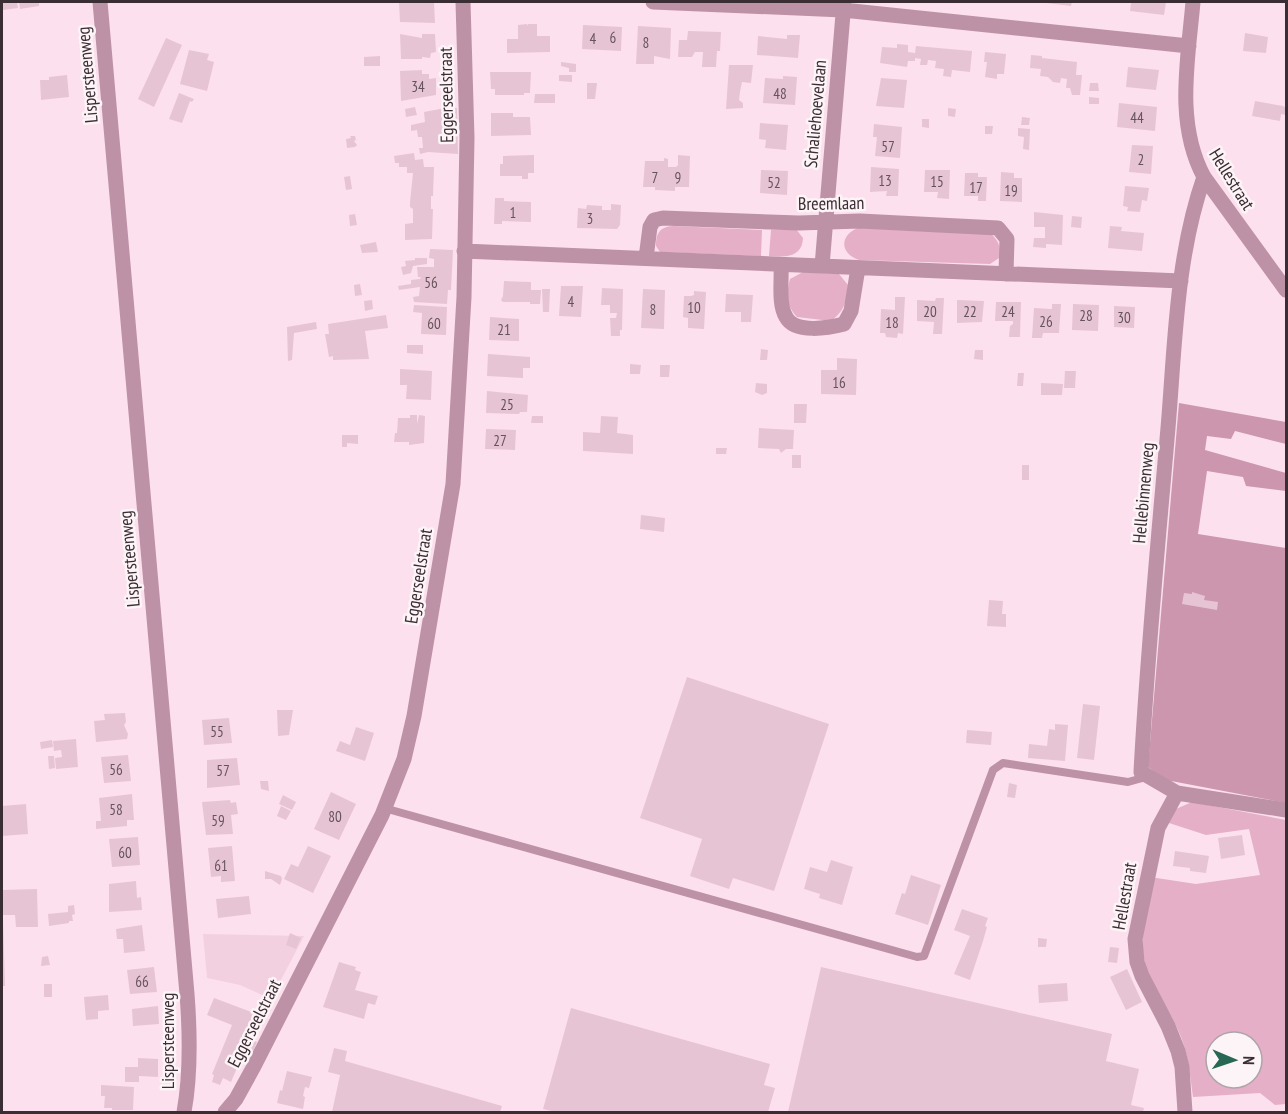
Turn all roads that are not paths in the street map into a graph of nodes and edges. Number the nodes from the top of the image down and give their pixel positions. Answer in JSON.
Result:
{"nodes":[{"id":1,"x":100,"y":2,"type":"edge"},
{"id":2,"x":463,"y":2,"type":"edge"},
{"id":3,"x":653,"y":2,"type":"edge"},
{"id":4,"x":1193,"y":2,"type":"edge"},
{"id":5,"x":843,"y":6,"type":"edge"},
{"id":6,"x":1189,"y":46,"type":"junction"},
{"id":7,"x":1204,"y":177,"type":"junction"},
{"id":8,"x":826,"y":222,"type":"junction"},
{"id":9,"x":464,"y":251,"type":"junction"},
{"id":10,"x":646,"y":258,"type":"junction"},
{"id":11,"x":781,"y":265,"type":"junction"},
{"id":12,"x":822,"y":266,"type":"junction"},
{"id":13,"x":858,"y":268,"type":"junction"},
{"id":14,"x":1006,"y":274,"type":"junction"},
{"id":15,"x":1181,"y":281,"type":"junction"},
{"id":16,"x":1287,"y":290,"type":"edge"},
{"id":17,"x":1148,"y":777,"type":"junction"},
{"id":18,"x":1177,"y":794,"type":"junction"},
{"id":19,"x":384,"y":808,"type":"junction"},
{"id":20,"x":1287,"y":810,"type":"edge"},
{"id":21,"x":184,"y":1113,"type":"edge"},
{"id":22,"x":225,"y":1113,"type":"edge"},
{"id":23,"x":1185,"y":1113,"type":"edge"}],
"edges":[{"from":1,"to":21,"type":"street","name":"Lispersteenweg"},
{"from":2,"to":9,"type":"street","name":"Eggerseelstraat"},
{"from":3,"to":5,"type":"street"},
{"from":4,"to":6,"type":"street","name":"Hellestraat"},
{"from":5,"to":6,"type":"street"},
{"from":5,"to":8,"type":"street","name":"Schaliehoevelaan"},
{"from":6,"to":7,"type":"street","name":"Hellestraat"},
{"from":7,"to":15,"type":"street","name":"Hellebinnenweg"},
{"from":7,"to":16,"type":"street","name":"Hellestraat"},
{"from":8,"to":10,"type":"street","name":"Breemlaan"},
{"from":8,"to":12,"type":"street","name":"Schaliehoevelaan"},
{"from":8,"to":14,"type":"street","name":"Breemlaan"},
{"from":9,"to":10,"type":"street"},
{"from":9,"to":19,"type":"street","name":"Eggerseelstraat"},
{"from":10,"to":11,"type":"street"},
{"from":11,"to":12,"type":"street"},
{"from":11,"to":13,"type":"street"},
{"from":12,"to":13,"type":"street"},
{"from":13,"to":14,"type":"street"},
{"from":14,"to":15,"type":"street"},
{"from":15,"to":17,"type":"street","name":"Hellebinnenweg"},
{"from":17,"to":18,"type":"street"},
{"from":17,"to":19,"type":"lane"},
{"from":18,"to":20,"type":"street"},
{"from":18,"to":23,"type":"street","name":"Hellestraat"},
{"from":19,"to":22,"type":"street","name":"Eggerseelstraat"}]}
